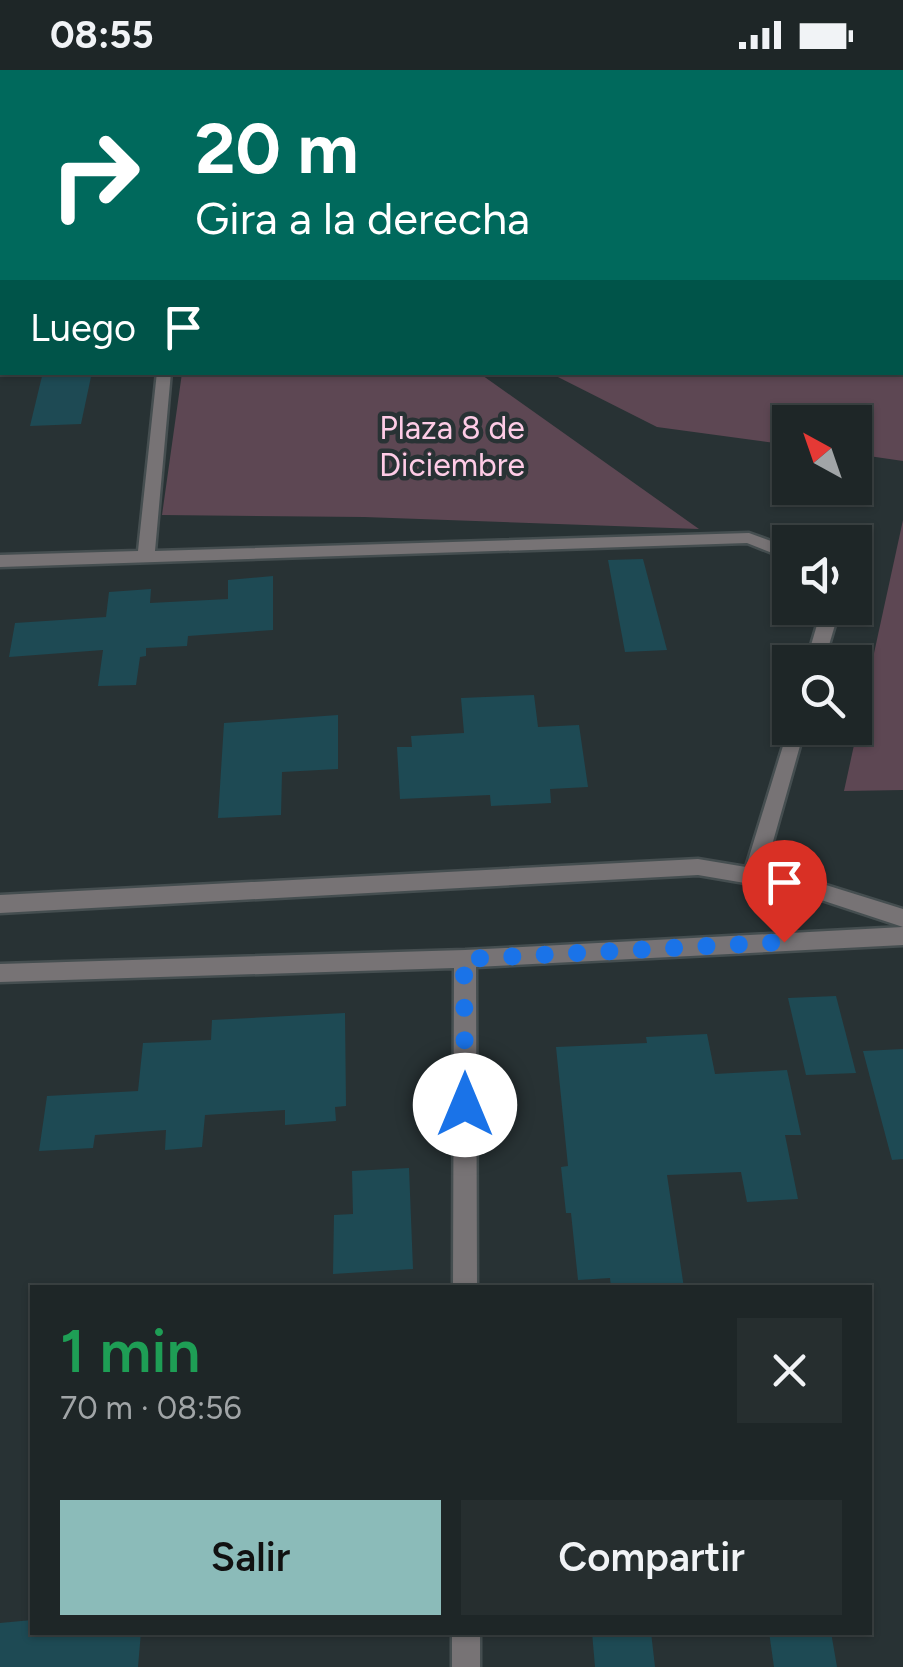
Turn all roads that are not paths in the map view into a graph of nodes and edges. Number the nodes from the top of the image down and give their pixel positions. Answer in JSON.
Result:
{"nodes":[{"id":1,"x":164,"y":375,"type":"edge"},
{"id":2,"x":772,"y":547,"type":"edge"},
{"id":3,"x":146,"y":556,"type":"junction"},
{"id":4,"x":0,"y":561,"type":"edge"},
{"id":5,"x":791,"y":745,"type":"edge"},
{"id":6,"x":753,"y":876,"type":"junction"},
{"id":7,"x":0,"y":904,"type":"edge"},
{"id":8,"x":903,"y":918,"type":"edge"},
{"id":9,"x":903,"y":936,"type":"edge"},
{"id":10,"x":464,"y":959,"type":"junction"},
{"id":11,"x":0,"y":973,"type":"edge"},
{"id":12,"x":465,"y":1285,"type":"edge"},
{"id":13,"x":466,"y":1635,"type":"edge"},
{"id":14,"x":466,"y":1667,"type":"edge"}],
"edges":[{"from":1,"to":3,"type":"street"},
{"from":2,"to":3,"type":"street"},
{"from":3,"to":4,"type":"street"},
{"from":5,"to":6,"type":"street"},
{"from":6,"to":7,"type":"street"},
{"from":6,"to":8,"type":"street"},
{"from":9,"to":10,"type":"street"},
{"from":10,"to":11,"type":"street"},
{"from":10,"to":12,"type":"street"},
{"from":13,"to":14,"type":"street"}]}
